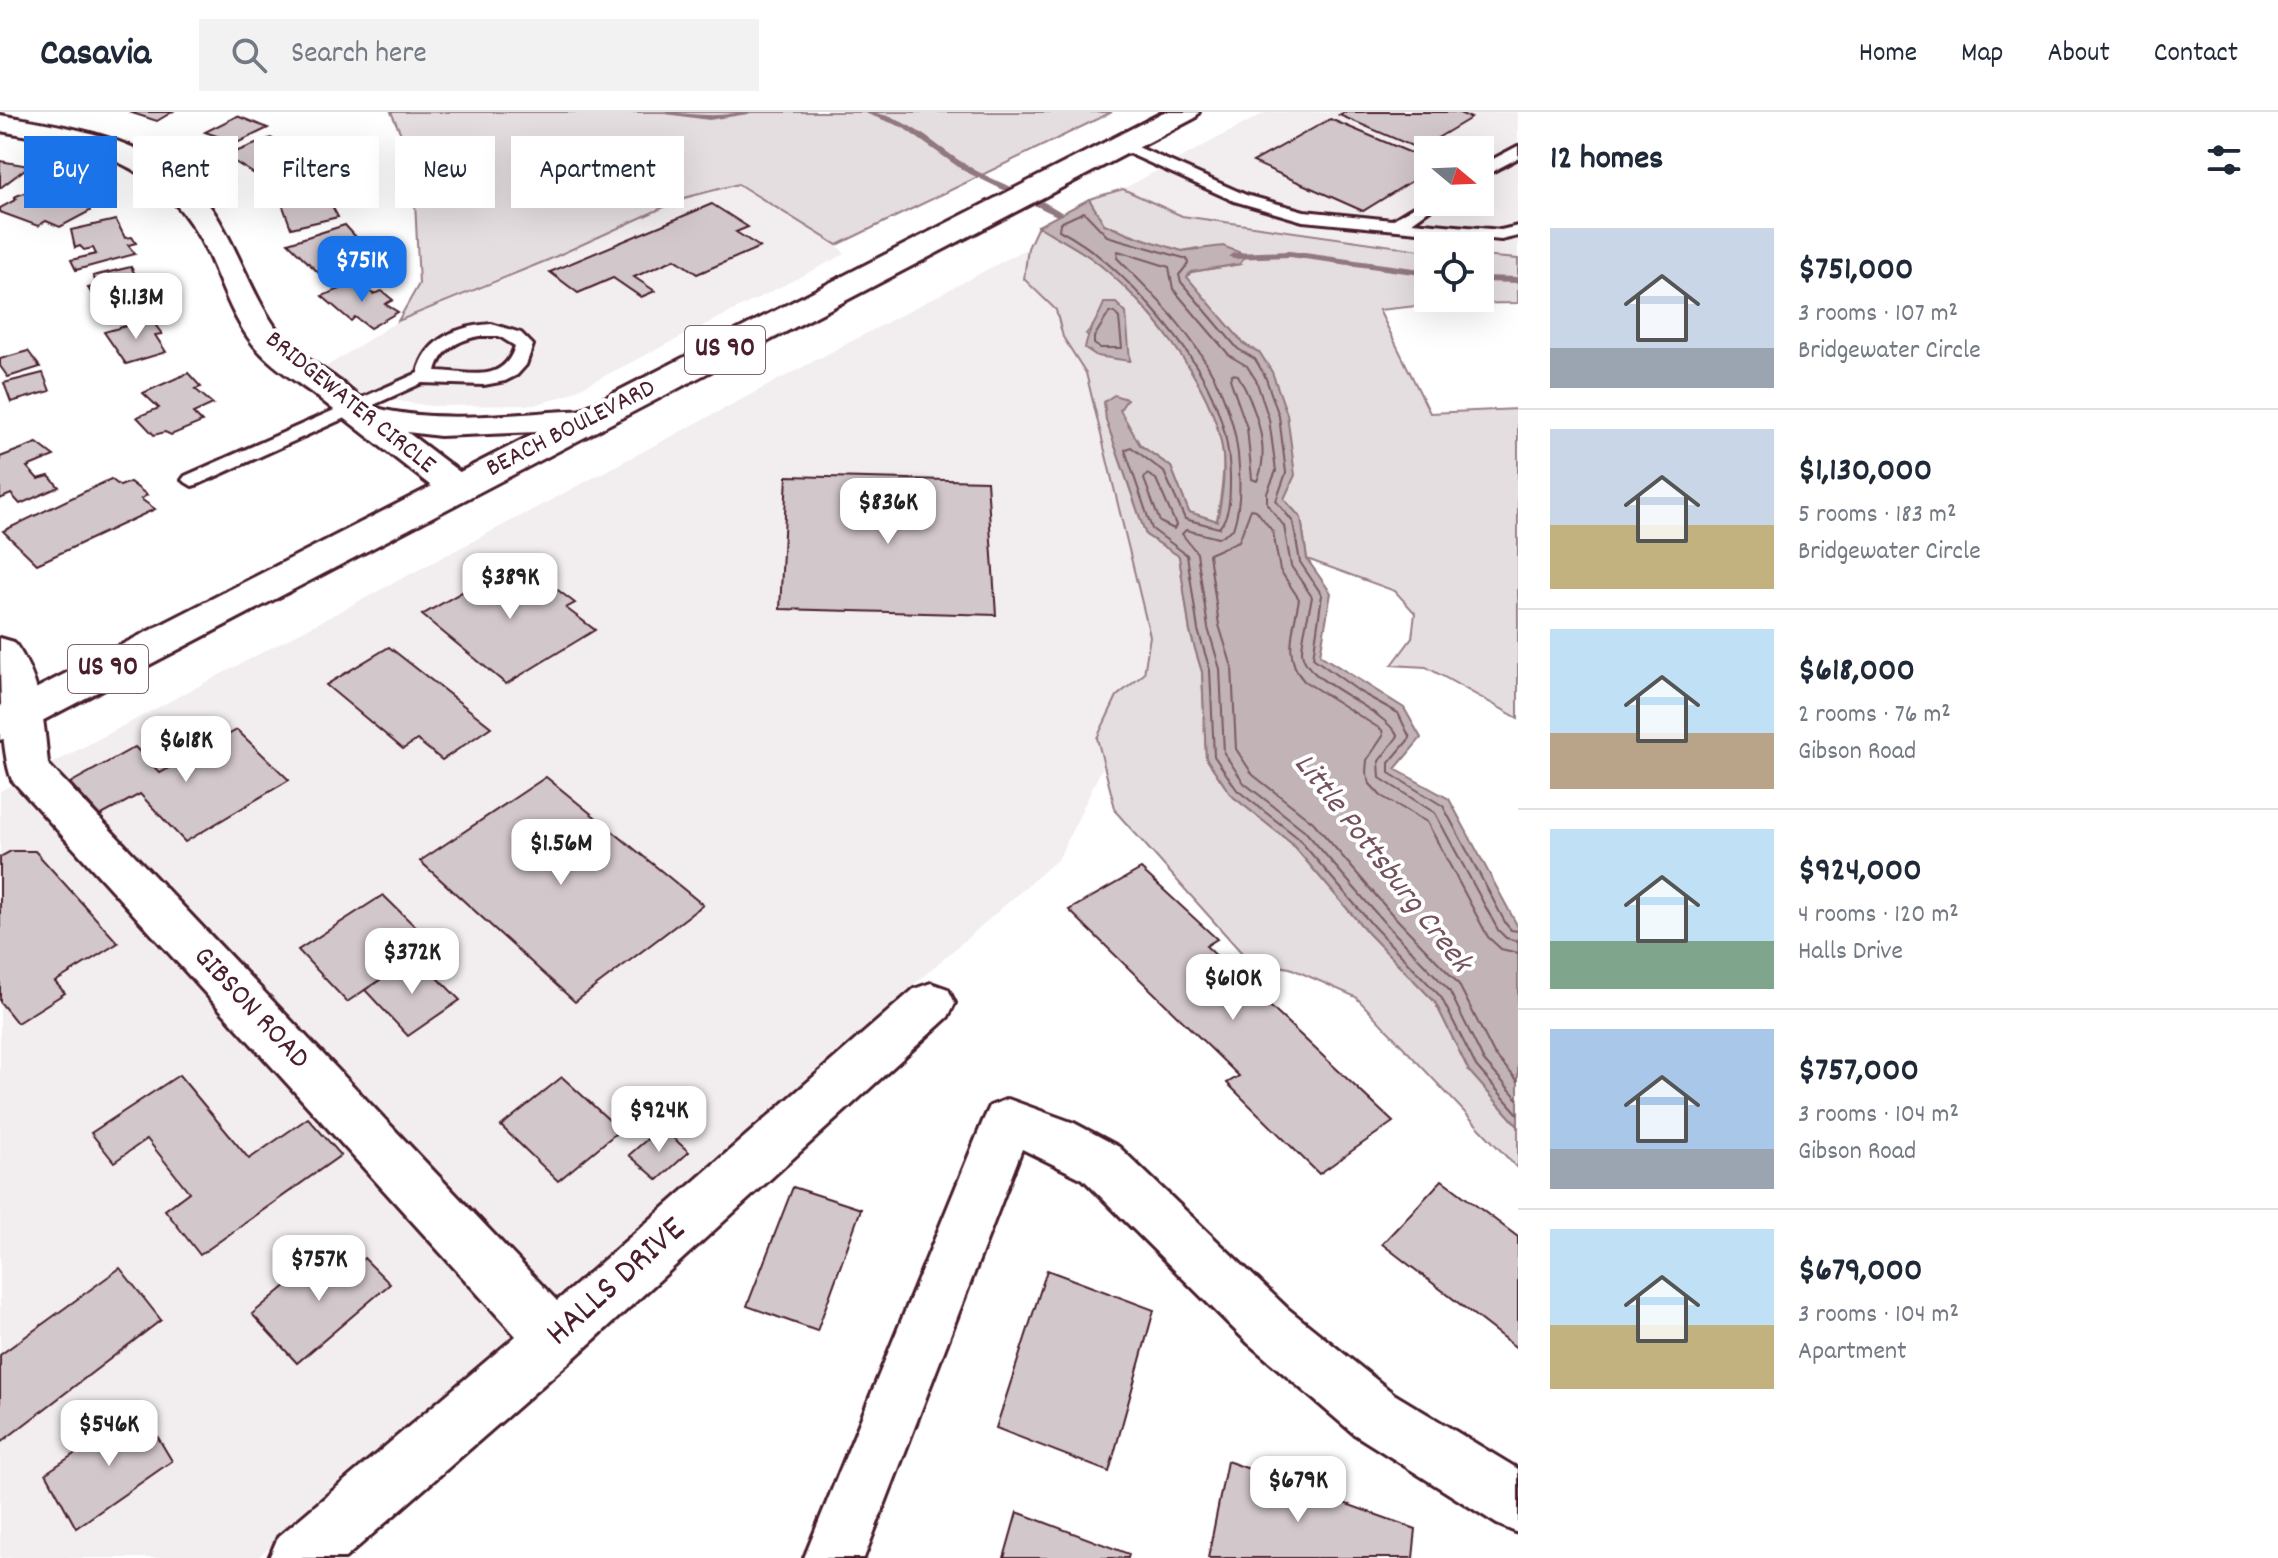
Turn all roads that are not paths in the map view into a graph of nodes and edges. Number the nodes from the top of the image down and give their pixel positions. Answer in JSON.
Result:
{"nodes":[{"id":1,"x":1185,"y":112,"type":"edge"},
{"id":2,"x":0,"y":123,"type":"edge"},
{"id":3,"x":1122,"y":145,"type":"junction"},
{"id":4,"x":1518,"y":151,"type":"edge"},
{"id":5,"x":1494,"y":165,"type":"edge"},
{"id":6,"x":1414,"y":213,"type":"edge"},
{"id":7,"x":1395,"y":225,"type":"junction"},
{"id":8,"x":1518,"y":231,"type":"edge"},
{"id":9,"x":426,"y":377,"type":"junction"},
{"id":10,"x":356,"y":412,"type":"junction"},
{"id":11,"x":589,"y":420,"type":"junction"},
{"id":12,"x":192,"y":480,"type":"dead end"},
{"id":13,"x":457,"y":488,"type":"junction"},
{"id":14,"x":0,"y":652,"type":"edge"},
{"id":15,"x":11,"y":719,"type":"edge"},
{"id":16,"x":931,"y":1003,"type":"dead end"},
{"id":17,"x":555,"y":1338,"type":"junction"},
{"id":18,"x":1518,"y":1503,"type":"edge"},
{"id":19,"x":299,"y":1558,"type":"edge"},
{"id":20,"x":834,"y":1558,"type":"edge"}],
"edges":[{"from":1,"to":3,"type":"main road","name":"BEACH BOULEVARD","number":"US 90"},
{"from":2,"to":10,"type":"main road","name":"BRIDGEWATER CIRCLE"},
{"from":3,"to":7,"type":"lane"},
{"from":3,"to":11,"type":"main road","name":"BEACH BOULEVARD","number":"US 90"},
{"from":4,"to":5,"type":"lane"},
{"from":6,"to":7,"type":"lane"},
{"from":7,"to":8,"type":"lane"},
{"from":9,"to":9,"type":"lane"},
{"from":9,"to":10,"type":"lane"},
{"from":10,"to":11,"type":"main road"},
{"from":10,"to":12,"type":"lane"},
{"from":10,"to":13,"type":"main road","name":"BRIDGEWATER CIRCLE"},
{"from":11,"to":13,"type":"main road","name":"BEACH BOULEVARD","number":"US 90"},
{"from":13,"to":15,"type":"main road","name":"BEACH BOULEVARD","number":"US 90"},
{"from":14,"to":15,"type":"main road","name":"GIBSON ROAD"},
{"from":15,"to":17,"type":"main road","name":"GIBSON ROAD"},
{"from":16,"to":17,"type":"main road","name":"HALLS DRIVE"},
{"from":17,"to":19,"type":"main road","name":"HALLS DRIVE"},
{"from":18,"to":20,"type":"main road"}]}
